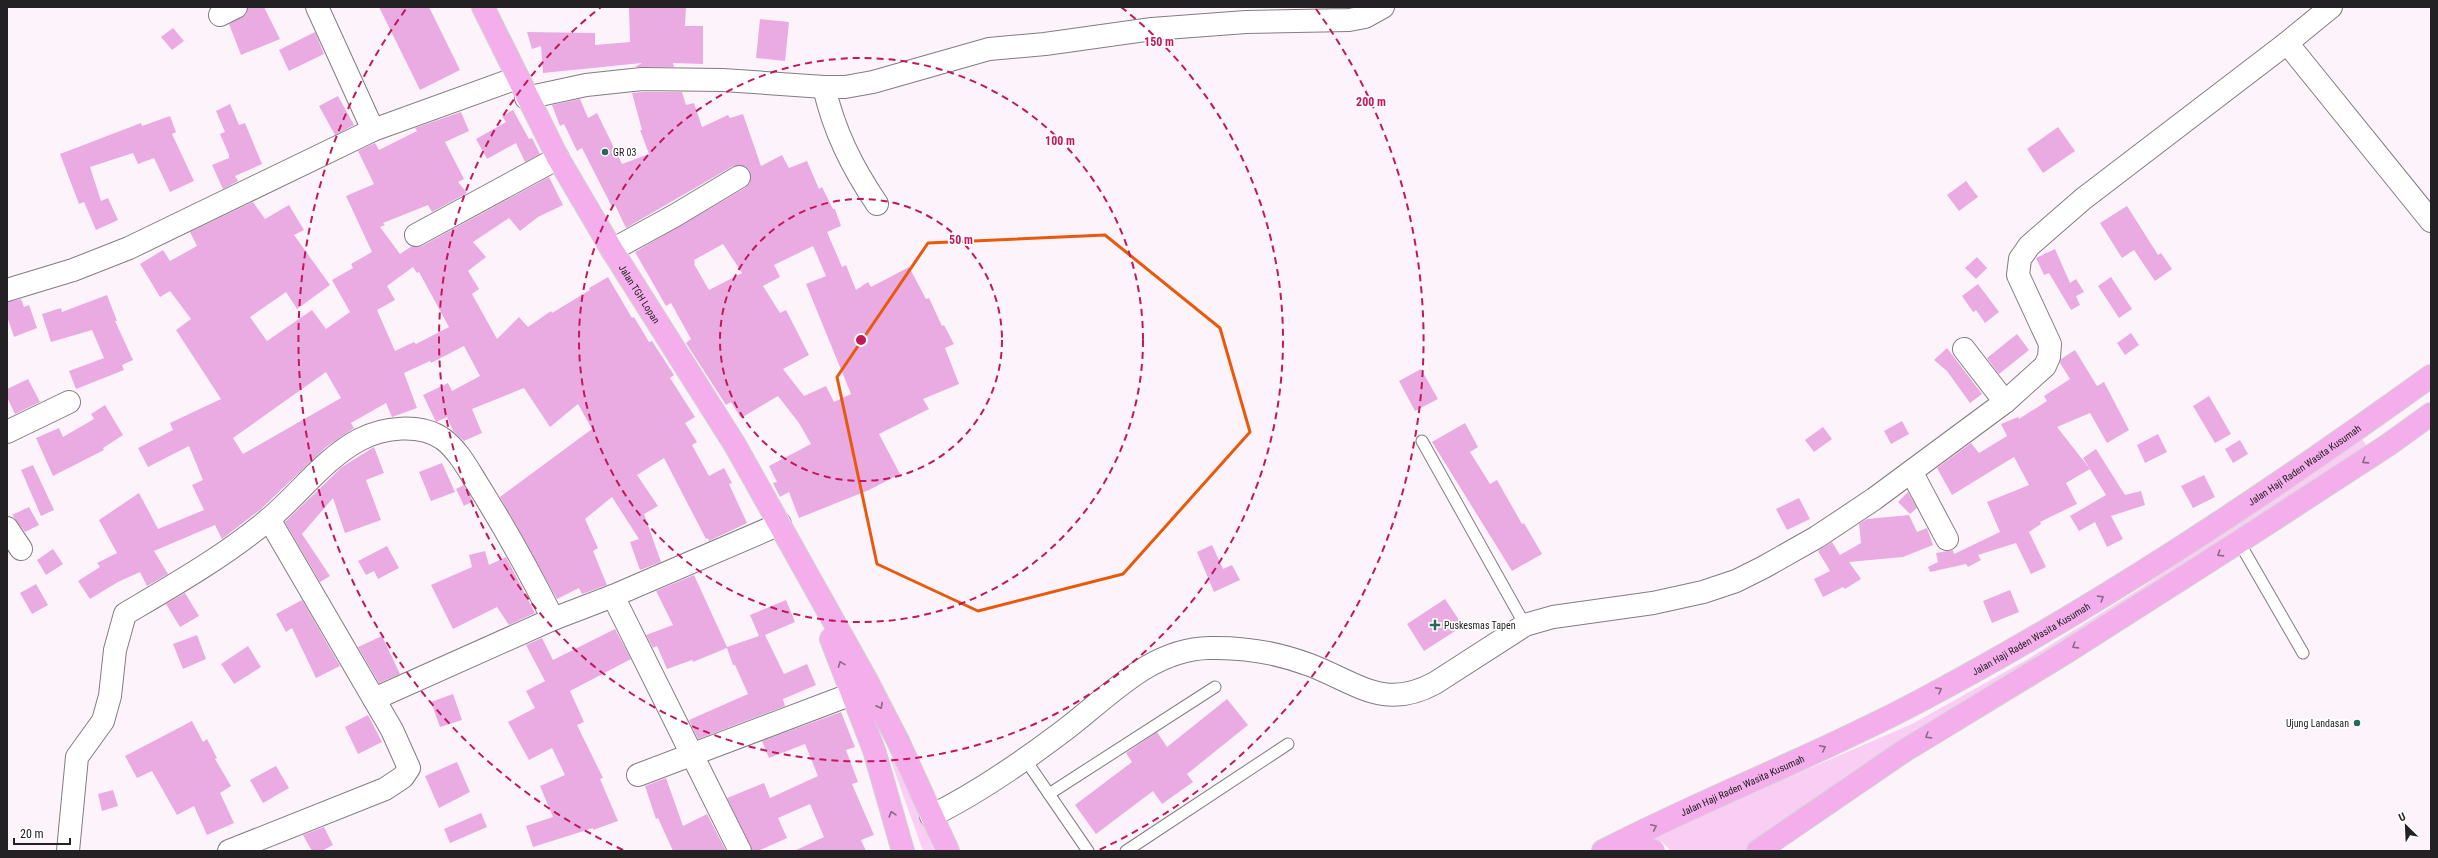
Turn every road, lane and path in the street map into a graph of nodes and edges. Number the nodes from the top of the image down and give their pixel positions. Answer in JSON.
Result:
{"nodes":[{"id":1,"x":317,"y":7,"type":"edge"},
{"id":2,"x":483,"y":7,"type":"edge"},
{"id":3,"x":1383,"y":7,"type":"edge"},
{"id":4,"x":2331,"y":7,"type":"edge"},
{"id":5,"x":2287,"y":43,"type":"junction"},
{"id":6,"x":517,"y":78,"type":"junction"},
{"id":7,"x":824,"y":88,"type":"junction"},
{"id":8,"x":526,"y":98,"type":"junction"},
{"id":9,"x":373,"y":130,"type":"junction"},
{"id":10,"x":558,"y":158,"type":"junction"},
{"id":11,"x":739,"y":177,"type":"dead end"},
{"id":12,"x":877,"y":204,"type":"dead end"},
{"id":13,"x":2431,"y":221,"type":"edge"},
{"id":14,"x":416,"y":236,"type":"dead end"},
{"id":15,"x":612,"y":250,"type":"junction"},
{"id":16,"x":7,"y":290,"type":"edge"},
{"id":17,"x":1964,"y":350,"type":"dead end"},
{"id":18,"x":2431,"y":376,"type":"edge"},
{"id":19,"x":69,"y":402,"type":"dead end"},
{"id":20,"x":2005,"y":402,"type":"junction"},
{"id":21,"x":2431,"y":414,"type":"edge"},
{"id":22,"x":2369,"y":421,"type":"junction"},
{"id":23,"x":7,"y":432,"type":"edge"},
{"id":24,"x":1422,"y":441,"type":"dead end"},
{"id":25,"x":2388,"y":445,"type":"junction"},
{"id":26,"x":1912,"y":473,"type":"junction"},
{"id":27,"x":269,"y":519,"type":"junction"},
{"id":28,"x":780,"y":524,"type":"junction"},
{"id":29,"x":7,"y":528,"type":"edge"},
{"id":30,"x":1947,"y":539,"type":"dead end"},
{"id":31,"x":2239,"y":542,"type":"junction"},
{"id":32,"x":21,"y":549,"type":"dead end"},
{"id":33,"x":806,"y":574,"type":"junction"},
{"id":34,"x":613,"y":596,"type":"junction"},
{"id":35,"x":553,"y":619,"type":"junction"},
{"id":36,"x":1525,"y":625,"type":"junction"},
{"id":37,"x":2303,"y":653,"type":"dead end"},
{"id":38,"x":1215,"y":687,"type":"dead end"},
{"id":39,"x":852,"y":694,"type":"junction"},
{"id":40,"x":374,"y":699,"type":"junction"},
{"id":41,"x":898,"y":741,"type":"junction"},
{"id":42,"x":1288,"y":744,"type":"dead end"},
{"id":43,"x":874,"y":750,"type":"junction"},
{"id":44,"x":693,"y":756,"type":"junction"},
{"id":45,"x":1025,"y":759,"type":"junction"},
{"id":46,"x":638,"y":775,"type":"dead end"},
{"id":47,"x":1049,"y":794,"type":"junction"},
{"id":48,"x":931,"y":816,"type":"junction"},
{"id":49,"x":1605,"y":850,"type":"edge"},
{"id":50,"x":68,"y":851,"type":"edge"},
{"id":51,"x":229,"y":851,"type":"edge"},
{"id":52,"x":740,"y":851,"type":"edge"},
{"id":53,"x":903,"y":851,"type":"edge"},
{"id":54,"x":948,"y":851,"type":"edge"},
{"id":55,"x":1088,"y":851,"type":"edge"},
{"id":56,"x":1126,"y":851,"type":"edge"},
{"id":57,"x":1652,"y":851,"type":"edge"},
{"id":58,"x":1758,"y":851,"type":"edge"}],
"edges":[{"from":1,"to":9,"type":"street"},
{"from":2,"to":6,"type":"highway","name":"Jalan TGH Lopan"},
{"from":3,"to":7,"type":"street"},
{"from":4,"to":5,"type":"street"},
{"from":5,"to":13,"type":"street"},
{"from":5,"to":20,"type":"street"},
{"from":6,"to":8,"type":"highway","name":"Jalan TGH Lopan"},
{"from":6,"to":9,"type":"street"},
{"from":7,"to":8,"type":"street"},
{"from":7,"to":12,"type":"street"},
{"from":8,"to":10,"type":"highway","name":"Jalan TGH Lopan"},
{"from":9,"to":16,"type":"street"},
{"from":10,"to":14,"type":"street"},
{"from":10,"to":15,"type":"highway","name":"Jalan TGH Lopan"},
{"from":11,"to":15,"type":"street"},
{"from":15,"to":28,"type":"highway","name":"Jalan TGH Lopan"},
{"from":17,"to":20,"type":"street"},
{"from":18,"to":22,"type":"highway","name":"Jalan Haji Raden Wasita Kusumah"},
{"from":19,"to":23,"type":"street"},
{"from":20,"to":26,"type":"street"},
{"from":21,"to":25,"type":"highway"},
{"from":22,"to":25,"type":"highway"},
{"from":49,"to":22,"type":"highway","name":"Jalan Haji Raden Wasita Kusumah","one_way":true},
{"from":24,"to":36,"type":"lane"},
{"from":25,"to":31,"type":"highway","one_way":true},
{"from":26,"to":30,"type":"street"},
{"from":26,"to":36,"type":"street"},
{"from":27,"to":35,"type":"street"},
{"from":27,"to":40,"type":"street"},
{"from":27,"to":50,"type":"street"},
{"from":28,"to":33,"type":"highway","name":"Jalan TGH Lopan"},
{"from":28,"to":34,"type":"street"},
{"from":29,"to":32,"type":"street"},
{"from":31,"to":37,"type":"lane"},
{"from":31,"to":58,"type":"highway","one_way":true},
{"from":39,"to":33,"type":"highway","one_way":true},
{"from":33,"to":41,"type":"highway","one_way":true},
{"from":34,"to":35,"type":"street"},
{"from":34,"to":44,"type":"street"},
{"from":35,"to":40,"type":"street"},
{"from":36,"to":45,"type":"street"},
{"from":38,"to":47,"type":"lane"},
{"from":39,"to":43,"type":"highway"},
{"from":39,"to":44,"type":"street"},
{"from":40,"to":51,"type":"street"},
{"from":41,"to":43,"type":"highway"},
{"from":41,"to":48,"type":"highway"},
{"from":42,"to":56,"type":"lane"},
{"from":53,"to":43,"type":"highway","one_way":true},
{"from":44,"to":46,"type":"street"},
{"from":44,"to":52,"type":"street"},
{"from":45,"to":47,"type":"lane"},
{"from":45,"to":48,"type":"street"},
{"from":47,"to":55,"type":"lane"},
{"from":48,"to":54,"type":"highway"},
{"from":49,"to":57,"type":"highway"}]}
